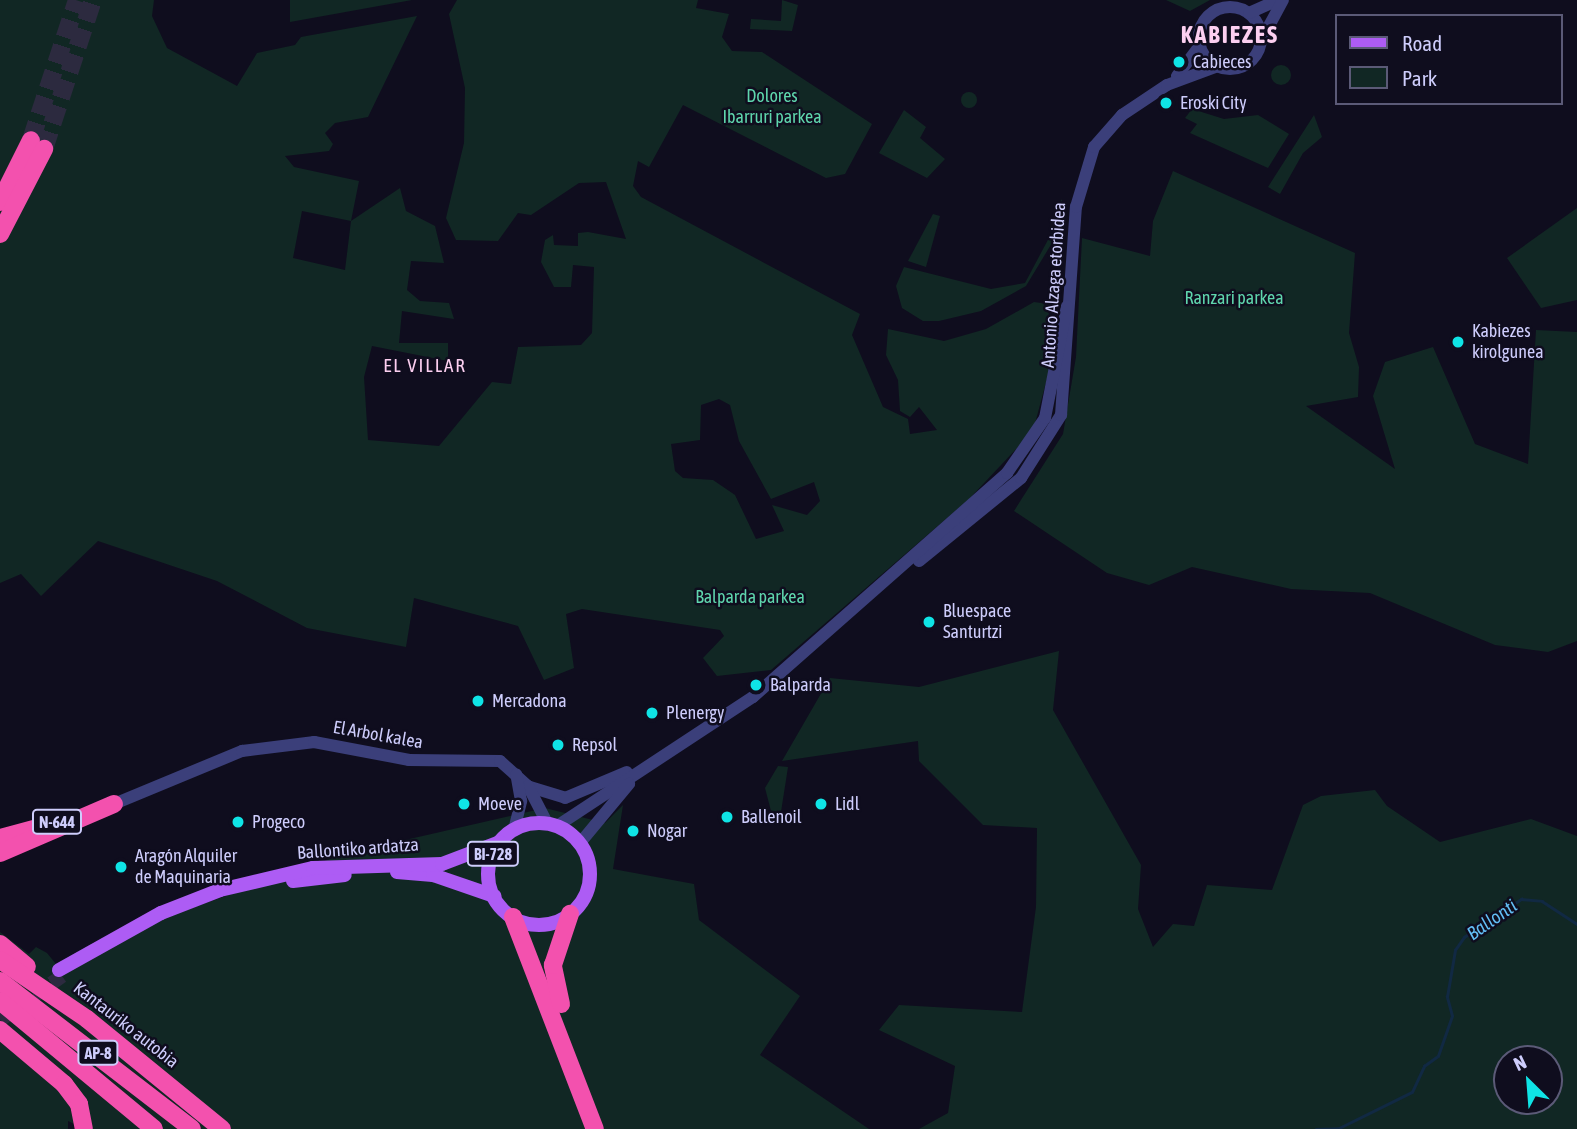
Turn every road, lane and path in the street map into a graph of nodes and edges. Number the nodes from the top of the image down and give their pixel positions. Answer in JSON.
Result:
{"nodes":[{"id":1,"x":1281,"y":0,"type":"edge"},
{"id":2,"x":1249,"y":13,"type":"junction"},
{"id":3,"x":1261,"y":42,"type":"junction"},
{"id":4,"x":1200,"y":46,"type":"junction"},
{"id":5,"x":1218,"y":66,"type":"junction"},
{"id":6,"x":1167,"y":85,"type":"junction"},
{"id":7,"x":0,"y":202,"type":"edge"},
{"id":8,"x":0,"y":234,"type":"edge"},
{"id":9,"x":1065,"y":312,"type":"junction"},
{"id":10,"x":870,"y":595,"type":"junction"},
{"id":11,"x":667,"y":753,"type":"junction"},
{"id":12,"x":650,"y":762,"type":"junction"},
{"id":13,"x":516,"y":774,"type":"junction"},
{"id":14,"x":528,"y":786,"type":"junction"},
{"id":15,"x":114,"y":804,"type":"junction"},
{"id":16,"x":552,"y":825,"type":"junction"},
{"id":17,"x":514,"y":830,"type":"junction"},
{"id":18,"x":0,"y":838,"type":"edge"},
{"id":19,"x":500,"y":842,"type":"junction"},
{"id":20,"x":580,"y":843,"type":"junction"},
{"id":21,"x":0,"y":853,"type":"edge"},
{"id":22,"x":494,"y":895,"type":"junction"},
{"id":23,"x":570,"y":914,"type":"junction"},
{"id":24,"x":513,"y":917,"type":"junction"},
{"id":25,"x":0,"y":944,"type":"edge"},
{"id":26,"x":0,"y":960,"type":"edge"},
{"id":27,"x":0,"y":981,"type":"edge"},
{"id":28,"x":0,"y":1001,"type":"edge"},
{"id":29,"x":77,"y":1011,"type":"junction"},
{"id":30,"x":0,"y":1013,"type":"edge"},
{"id":31,"x":0,"y":1032,"type":"edge"},
{"id":32,"x":41,"y":1034,"type":"junction"},
{"id":33,"x":84,"y":1129,"type":"edge"},
{"id":34,"x":154,"y":1129,"type":"edge"},
{"id":35,"x":192,"y":1129,"type":"edge"},
{"id":36,"x":222,"y":1129,"type":"edge"},
{"id":37,"x":596,"y":1129,"type":"edge"},
{"id":38,"x":606,"y":1129,"type":"edge"}],
"edges":[{"from":1,"to":2,"type":"street"},
{"from":1,"to":3,"type":"street"},
{"from":2,"to":3,"type":"street"},
{"from":2,"to":4,"type":"street"},
{"from":3,"to":5,"type":"street"},
{"from":4,"to":5,"type":"street"},
{"from":4,"to":6,"type":"street","name":"Antonio Alzaga etorbidea"},
{"from":5,"to":6,"type":"street","name":"Antonio Alzaga etorbidea"},
{"from":6,"to":9,"type":"street","name":"Antonio Alzaga etorbidea"},
{"from":7,"to":8,"type":"highway"},
{"from":9,"to":10,"type":"street","name":"Antonio Alzaga etorbidea"},
{"from":9,"to":10,"type":"street","name":"Antonio Alzaga etorbidea"},
{"from":10,"to":11,"type":"street","name":"Antonio Alzaga etorbidea"},
{"from":11,"to":12,"type":"street"},
{"from":11,"to":20,"type":"street"},
{"from":12,"to":14,"type":"street"},
{"from":12,"to":16,"type":"street"},
{"from":13,"to":14,"type":"street","name":"El Arbol kalea"},
{"from":13,"to":15,"type":"street","name":"El Arbol kalea"},
{"from":13,"to":17,"type":"street"},
{"from":14,"to":16,"type":"street","name":"El Arbol kalea"},
{"from":15,"to":18,"type":"highway","number":"N-644"},
{"from":15,"to":21,"type":"highway"},
{"from":16,"to":17,"type":"main road","number":"BI-728"},
{"from":16,"to":20,"type":"main road"},
{"from":17,"to":19,"type":"main road","number":"BI-728"},
{"from":19,"to":22,"type":"main road","number":"BI-728"},
{"from":19,"to":22,"type":"main road","name":"Ballontiko ardatza","number":"BI-728"},
{"from":20,"to":23,"type":"main road"},
{"from":22,"to":24,"type":"main road","number":"BI-728"},
{"from":23,"to":24,"type":"main road"},
{"from":23,"to":38,"type":"highway"},
{"from":24,"to":37,"type":"highway"},
{"from":25,"to":29,"type":"highway"},
{"from":26,"to":29,"type":"highway","name":"Kantauriko autobia"},
{"from":27,"to":35,"type":"highway","number":"AP-8"},
{"from":28,"to":32,"type":"highway"},
{"from":29,"to":36,"type":"highway","name":"Kantauriko autobia"},
{"from":30,"to":32,"type":"highway"},
{"from":31,"to":33,"type":"highway"},
{"from":32,"to":34,"type":"highway"}]}
